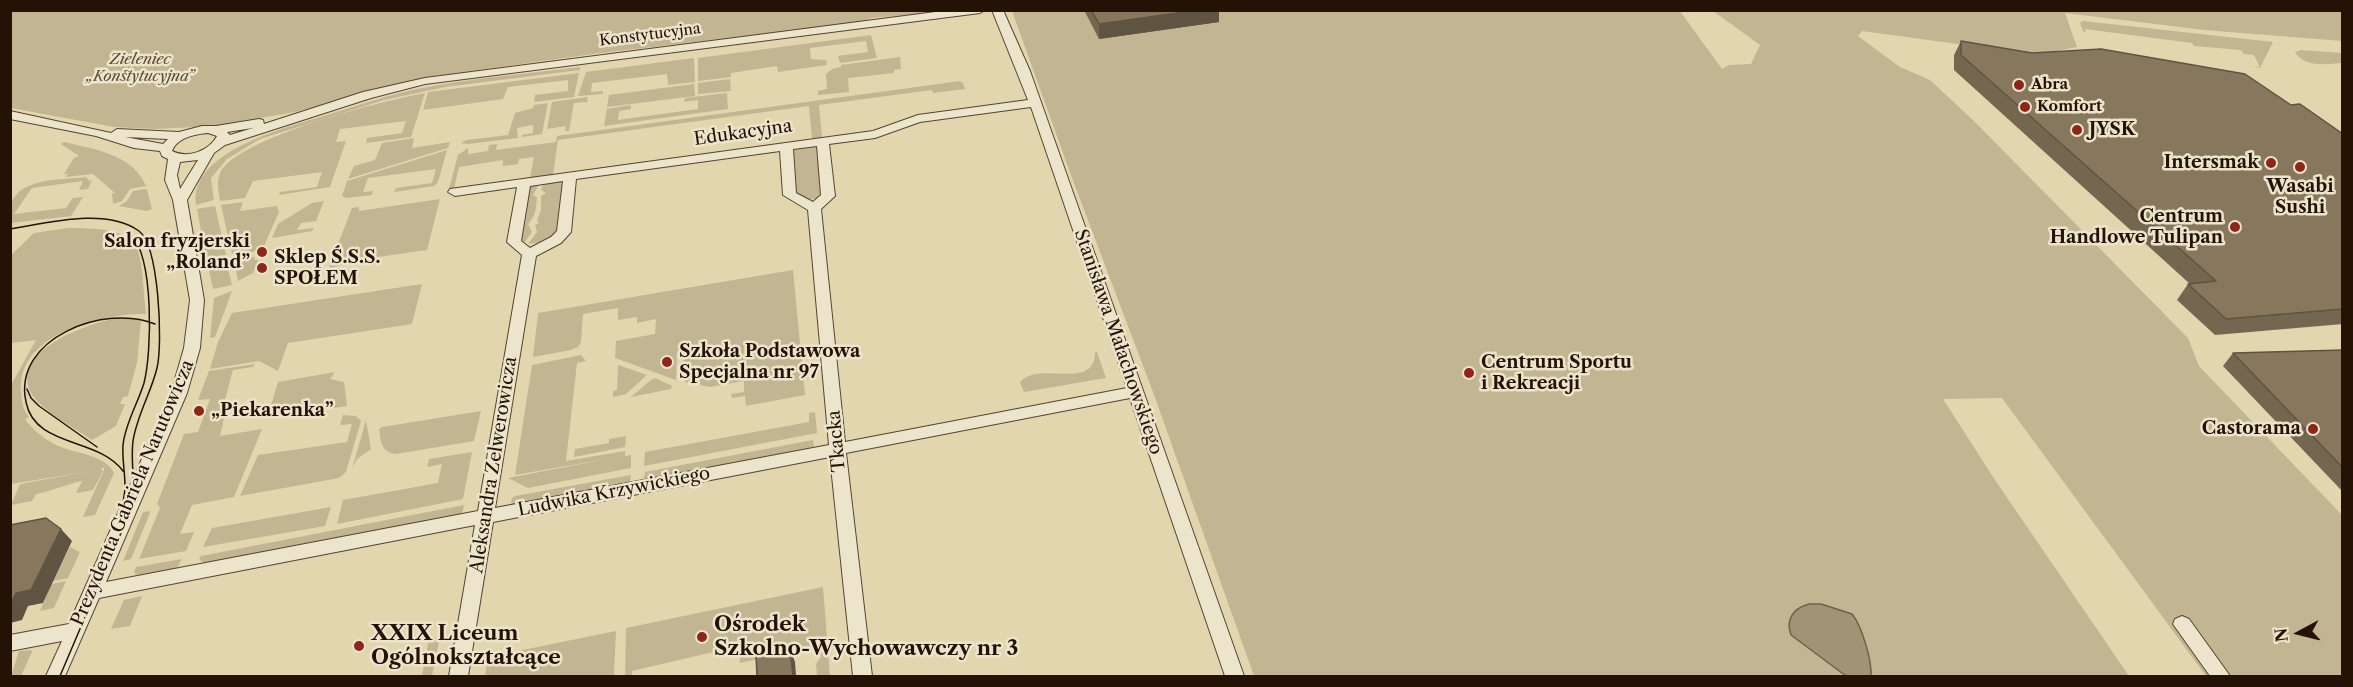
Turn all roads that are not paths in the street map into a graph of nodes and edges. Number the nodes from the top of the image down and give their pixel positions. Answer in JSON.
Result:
{"nodes":[{"id":1,"x":980,"y":10,"type":"edge"},
{"id":2,"x":996,"y":10,"type":"edge"},
{"id":3,"x":1035,"y":103,"type":"junction"},
{"id":4,"x":326,"y":108,"type":"junction"},
{"id":5,"x":10,"y":115,"type":"edge"},
{"id":6,"x":216,"y":130,"type":"junction"},
{"id":7,"x":99,"y":133,"type":"junction"},
{"id":8,"x":181,"y":136,"type":"junction"},
{"id":9,"x":823,"y":141,"type":"junction"},
{"id":10,"x":221,"y":142,"type":"junction"},
{"id":11,"x":786,"y":146,"type":"junction"},
{"id":12,"x":209,"y":151,"type":"junction"},
{"id":13,"x":170,"y":152,"type":"junction"},
{"id":14,"x":570,"y":176,"type":"junction"},
{"id":15,"x":524,"y":182,"type":"junction"},
{"id":16,"x":455,"y":192,"type":"dead end"},
{"id":17,"x":180,"y":200,"type":"junction"},
{"id":18,"x":814,"y":208,"type":"junction"},
{"id":19,"x":529,"y":254,"type":"junction"},
{"id":20,"x":1135,"y":392,"type":"junction"},
{"id":21,"x":837,"y":449,"type":"junction"},
{"id":22,"x":485,"y":516,"type":"junction"},
{"id":23,"x":93,"y":592,"type":"junction"},
{"id":24,"x":2182,"y":624,"type":"dead end"},
{"id":25,"x":76,"y":631,"type":"junction"},
{"id":26,"x":10,"y":643,"type":"edge"},
{"id":27,"x":56,"y":676,"type":"edge"},
{"id":28,"x":459,"y":676,"type":"edge"},
{"id":29,"x":863,"y":676,"type":"edge"},
{"id":30,"x":1235,"y":676,"type":"edge"},
{"id":31,"x":2221,"y":676,"type":"edge"}],
"edges":[{"from":1,"to":4,"type":"street","name":"Konstytucyjna"},
{"from":2,"to":3,"type":"street","name":"Stanisława Małachowskiego"},
{"from":3,"to":9,"type":"street","name":"Edukacyjna"},
{"from":3,"to":20,"type":"street","name":"Stanisława Małachowskiego"},
{"from":4,"to":6,"type":"street","name":"Konstytucyjna"},
{"from":4,"to":10,"type":"street","name":"Konstytucyjna"},
{"from":5,"to":7,"type":"street"},
{"from":6,"to":8,"type":"street","name":"Konstytucyjna"},
{"from":6,"to":10,"type":"street"},
{"from":7,"to":8,"type":"street"},
{"from":7,"to":13,"type":"street"},
{"from":8,"to":13,"type":"street"},
{"from":9,"to":11,"type":"street","name":"Edukacyjna"},
{"from":9,"to":18,"type":"street"},
{"from":10,"to":12,"type":"street","name":"Konstytucyjna"},
{"from":11,"to":14,"type":"street","name":"Edukacyjna"},
{"from":11,"to":18,"type":"street"},
{"from":12,"to":13,"type":"street"},
{"from":12,"to":17,"type":"street"},
{"from":13,"to":17,"type":"street","name":"Prezydenta Gabriela Narutowicza"},
{"from":14,"to":15,"type":"street","name":"Edukacyjna"},
{"from":14,"to":19,"type":"street"},
{"from":15,"to":16,"type":"street","name":"Edukacyjna"},
{"from":15,"to":19,"type":"street"},
{"from":17,"to":23,"type":"street","name":"Prezydenta Gabriela Narutowicza"},
{"from":18,"to":21,"type":"street","name":"Tkacka"},
{"from":19,"to":22,"type":"street","name":"Aleksandra Zelwerowicza"},
{"from":20,"to":21,"type":"street","name":"Ludwika Krzywickiego"},
{"from":20,"to":30,"type":"street","name":"Stanisława Małachowskiego"},
{"from":21,"to":22,"type":"street","name":"Ludwika Krzywickiego"},
{"from":21,"to":29,"type":"street","name":"Tkacka"},
{"from":22,"to":23,"type":"street","name":"Ludwika Krzywickiego"},
{"from":22,"to":28,"type":"street","name":"Aleksandra Zelwerowicza"},
{"from":23,"to":25,"type":"street","name":"Prezydenta Gabriela Narutowicza"},
{"from":24,"to":31,"type":"street"},
{"from":25,"to":26,"type":"street"},
{"from":25,"to":27,"type":"street","name":"Prezydenta Gabriela Narutowicza"}]}
